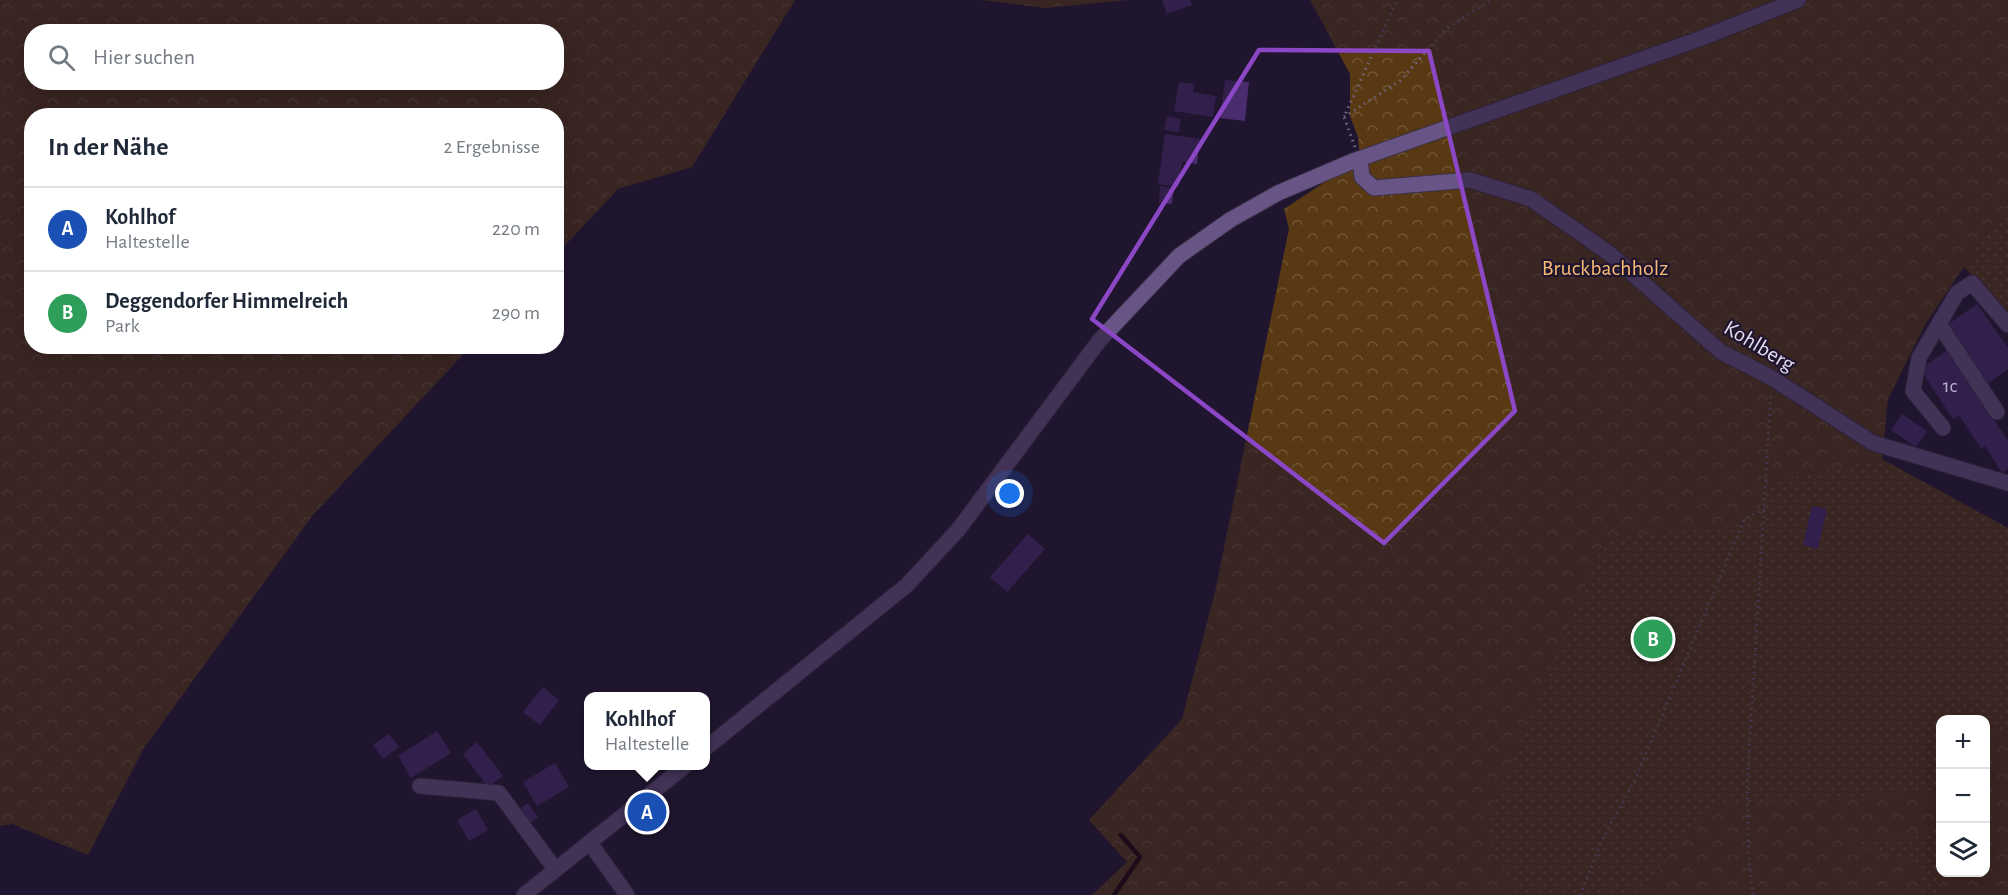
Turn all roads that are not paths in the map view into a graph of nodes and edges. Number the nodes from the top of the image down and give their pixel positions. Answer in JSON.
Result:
{"nodes":[{"id":1,"x":1798,"y":0,"type":"edge"},
{"id":2,"x":1360,"y":159,"type":"junction"},
{"id":3,"x":1939,"y":324,"type":"junction"},
{"id":4,"x":2008,"y":325,"type":"edge"},
{"id":5,"x":1997,"y":412,"type":"dead end"},
{"id":6,"x":1943,"y":428,"type":"dead end"},
{"id":7,"x":2008,"y":483,"type":"edge"},
{"id":8,"x":710,"y":744,"type":"edge"},
{"id":9,"x":679,"y":770,"type":"edge"},
{"id":10,"x":420,"y":786,"type":"dead end"},
{"id":11,"x":590,"y":843,"type":"junction"},
{"id":12,"x":555,"y":869,"type":"junction"},
{"id":13,"x":524,"y":895,"type":"edge"},
{"id":14,"x":627,"y":895,"type":"edge"}],
"edges":[{"from":1,"to":2,"type":"street"},
{"from":2,"to":7,"type":"street","name":"Kohlberg"},
{"from":2,"to":8,"type":"street"},
{"from":3,"to":4,"type":"street"},
{"from":3,"to":5,"type":"street"},
{"from":3,"to":6,"type":"street"},
{"from":9,"to":11,"type":"street"},
{"from":10,"to":12,"type":"street"},
{"from":11,"to":12,"type":"street"},
{"from":11,"to":14,"type":"street"},
{"from":12,"to":13,"type":"street"}]}
